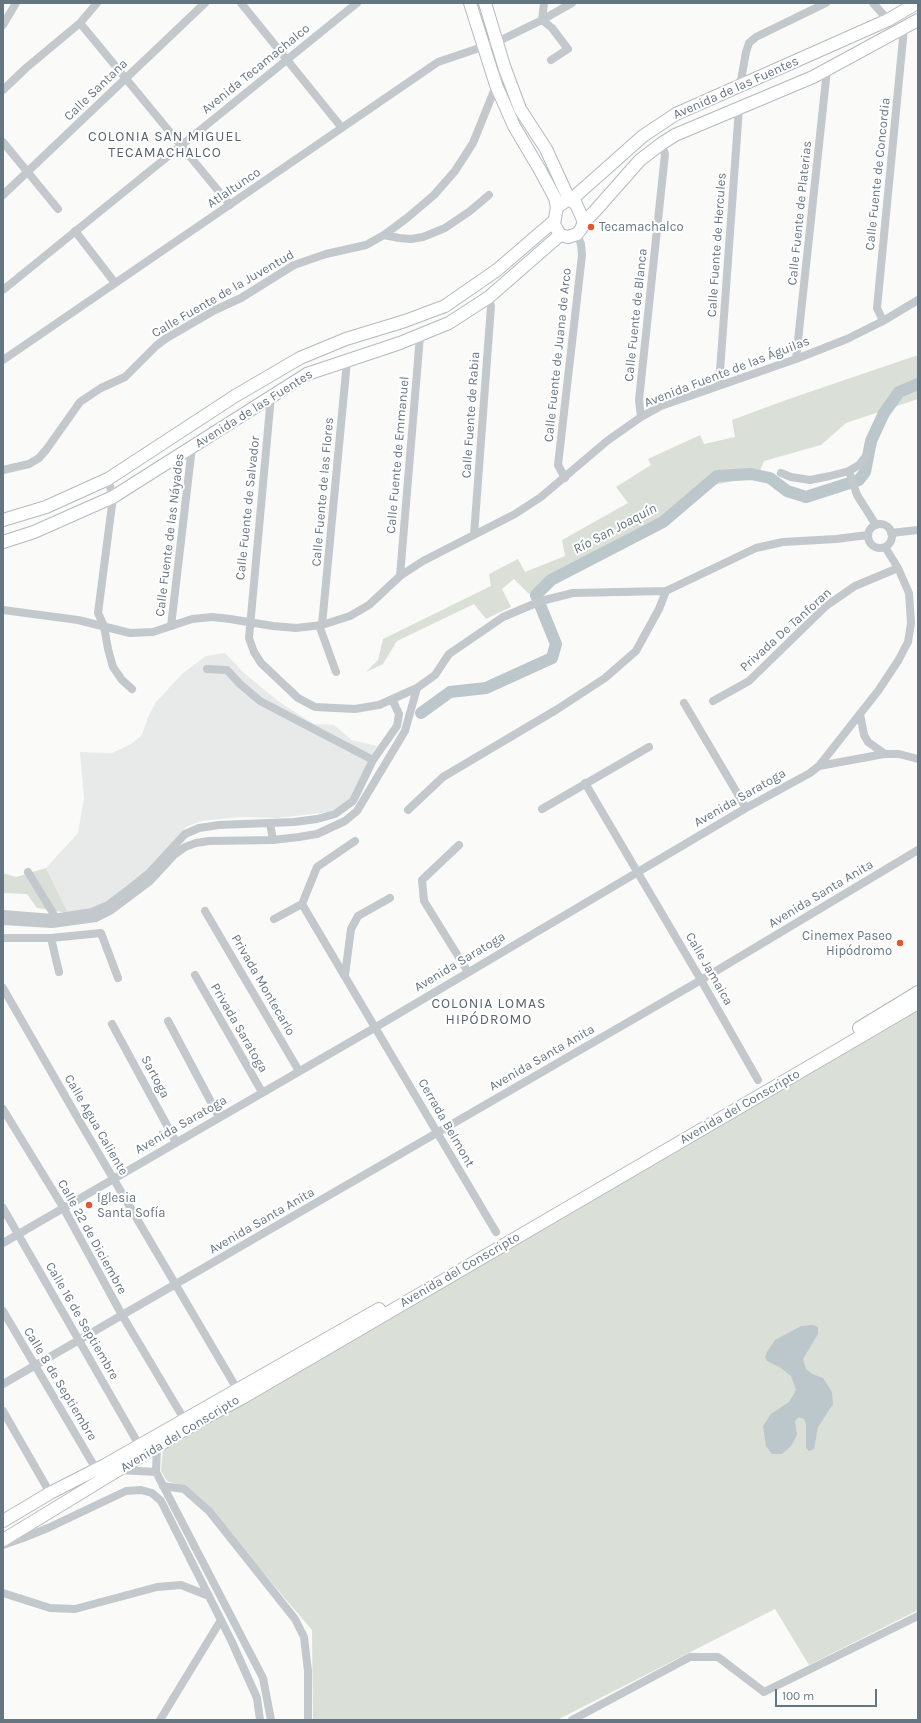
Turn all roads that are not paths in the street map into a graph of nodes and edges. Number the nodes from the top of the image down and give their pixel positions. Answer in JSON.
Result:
{"nodes":[{"id":1,"x":16,"y":3,"type":"edge"},
{"id":2,"x":97,"y":3,"type":"edge"},
{"id":3,"x":205,"y":3,"type":"edge"},
{"id":4,"x":241,"y":3,"type":"edge"},
{"id":5,"x":357,"y":3,"type":"edge"},
{"id":6,"x":470,"y":3,"type":"edge"},
{"id":7,"x":485,"y":3,"type":"edge"},
{"id":8,"x":544,"y":3,"type":"edge"},
{"id":9,"x":572,"y":3,"type":"edge"},
{"id":10,"x":826,"y":3,"type":"edge"},
{"id":11,"x":873,"y":3,"type":"edge"},
{"id":12,"x":917,"y":3,"type":"edge"},
{"id":13,"x":895,"y":16,"type":"junction"},
{"id":14,"x":542,"y":20,"type":"junction"},
{"id":15,"x":80,"y":23,"type":"junction"},
{"id":16,"x":3,"y":25,"type":"edge"},
{"id":17,"x":908,"y":26,"type":"edge"},
{"id":18,"x":497,"y":42,"type":"junction"},
{"id":19,"x":483,"y":46,"type":"junction"},
{"id":20,"x":287,"y":59,"type":"junction"},
{"id":21,"x":551,"y":60,"type":"dead end"},
{"id":22,"x":504,"y":66,"type":"junction"},
{"id":23,"x":827,"y":70,"type":"junction"},
{"id":24,"x":125,"y":78,"type":"junction"},
{"id":25,"x":496,"y":85,"type":"junction"},
{"id":26,"x":740,"y":86,"type":"junction"},
{"id":27,"x":3,"y":90,"type":"edge"},
{"id":28,"x":739,"y":108,"type":"junction"},
{"id":29,"x":342,"y":128,"type":"junction"},
{"id":30,"x":3,"y":142,"type":"edge"},
{"id":31,"x":661,"y":144,"type":"junction"},
{"id":32,"x":180,"y":145,"type":"junction"},
{"id":33,"x":27,"y":172,"type":"junction"},
{"id":34,"x":590,"y":184,"type":"junction"},
{"id":35,"x":3,"y":194,"type":"edge"},
{"id":36,"x":489,"y":195,"type":"dead end"},
{"id":37,"x":571,"y":199,"type":"junction"},
{"id":38,"x":605,"y":200,"type":"junction"},
{"id":39,"x":230,"y":205,"type":"junction"},
{"id":40,"x":558,"y":207,"type":"junction"},
{"id":41,"x":58,"y":209,"type":"dead end"},
{"id":42,"x":554,"y":220,"type":"junction"},
{"id":43,"x":584,"y":222,"type":"junction"},
{"id":44,"x":75,"y":231,"type":"junction"},
{"id":45,"x":577,"y":234,"type":"junction"},
{"id":46,"x":384,"y":235,"type":"junction"},
{"id":47,"x":560,"y":235,"type":"junction"},
{"id":48,"x":115,"y":283,"type":"junction"},
{"id":49,"x":3,"y":290,"type":"edge"},
{"id":50,"x":489,"y":297,"type":"junction"},
{"id":51,"x":918,"y":300,"type":"edge"},
{"id":52,"x":884,"y":321,"type":"junction"},
{"id":53,"x":391,"y":326,"type":"junction"},
{"id":54,"x":378,"y":329,"type":"junction"},
{"id":55,"x":420,"y":336,"type":"junction"},
{"id":56,"x":400,"y":343,"type":"junction"},
{"id":57,"x":385,"y":348,"type":"junction"},
{"id":58,"x":796,"y":359,"type":"junction"},
{"id":59,"x":3,"y":360,"type":"edge"},
{"id":60,"x":347,"y":361,"type":"junction"},
{"id":61,"x":719,"y":385,"type":"junction"},
{"id":62,"x":271,"y":396,"type":"junction"},
{"id":63,"x":641,"y":417,"type":"junction"},
{"id":64,"x":192,"y":447,"type":"junction"},
{"id":65,"x":866,"y":456,"type":"dead end"},
{"id":66,"x":3,"y":470,"type":"edge"},
{"id":67,"x":781,"y":473,"type":"dead end"},
{"id":68,"x":565,"y":478,"type":"junction"},
{"id":69,"x":852,"y":478,"type":"junction"},
{"id":70,"x":108,"y":479,"type":"junction"},
{"id":71,"x":113,"y":497,"type":"junction"},
{"id":72,"x":3,"y":520,"type":"edge"},
{"id":73,"x":876,"y":525,"type":"junction"},
{"id":74,"x":918,"y":530,"type":"edge"},
{"id":75,"x":891,"y":534,"type":"junction"},
{"id":76,"x":474,"y":535,"type":"junction"},
{"id":77,"x":868,"y":535,"type":"junction"},
{"id":78,"x":3,"y":542,"type":"edge"},
{"id":79,"x":885,"y":547,"type":"junction"},
{"id":80,"x":898,"y":568,"type":"junction"},
{"id":81,"x":400,"y":576,"type":"junction"},
{"id":82,"x":666,"y":591,"type":"junction"},
{"id":83,"x":4,"y":611,"type":"edge"},
{"id":84,"x":914,"y":615,"type":"edge"},
{"id":85,"x":249,"y":622,"type":"junction"},
{"id":86,"x":321,"y":625,"type":"junction"},
{"id":87,"x":104,"y":626,"type":"junction"},
{"id":88,"x":171,"y":626,"type":"junction"},
{"id":89,"x":207,"y":669,"type":"dead end"},
{"id":90,"x":336,"y":672,"type":"dead end"},
{"id":91,"x":417,"y":688,"type":"junction"},
{"id":92,"x":132,"y":689,"type":"dead end"},
{"id":93,"x":392,"y":699,"type":"junction"},
{"id":94,"x":713,"y":701,"type":"dead end"},
{"id":95,"x":684,"y":703,"type":"dead end"},
{"id":96,"x":860,"y":714,"type":"junction"},
{"id":97,"x":649,"y":747,"type":"dead end"},
{"id":98,"x":885,"y":754,"type":"junction"},
{"id":99,"x":918,"y":759,"type":"edge"},
{"id":100,"x":373,"y":760,"type":"junction"},
{"id":101,"x":819,"y":766,"type":"junction"},
{"id":102,"x":367,"y":774,"type":"junction"},
{"id":103,"x":377,"y":780,"type":"junction"},
{"id":104,"x":585,"y":784,"type":"junction"},
{"id":105,"x":746,"y":808,"type":"junction"},
{"id":106,"x":542,"y":809,"type":"dead end"},
{"id":107,"x":408,"y":810,"type":"dead end"},
{"id":108,"x":270,"y":823,"type":"junction"},
{"id":109,"x":273,"y":840,"type":"junction"},
{"id":110,"x":355,"y":841,"type":"dead end"},
{"id":111,"x":459,"y":845,"type":"dead end"},
{"id":112,"x":918,"y":850,"type":"edge"},
{"id":113,"x":638,"y":871,"type":"junction"},
{"id":114,"x":28,"y":872,"type":"dead end"},
{"id":115,"x":390,"y":898,"type":"dead end"},
{"id":116,"x":302,"y":904,"type":"junction"},
{"id":117,"x":206,"y":910,"type":"dead end"},
{"id":118,"x":3,"y":914,"type":"edge"},
{"id":119,"x":274,"y":919,"type":"dead end"},
{"id":120,"x":3,"y":921,"type":"edge"},
{"id":121,"x":52,"y":921,"type":"junction"},
{"id":122,"x":3,"y":938,"type":"edge"},
{"id":123,"x":51,"y":938,"type":"junction"},
{"id":124,"x":59,"y":972,"type":"dead end"},
{"id":125,"x":468,"y":972,"type":"junction"},
{"id":126,"x":195,"y":975,"type":"dead end"},
{"id":127,"x":345,"y":975,"type":"junction"},
{"id":128,"x":118,"y":978,"type":"dead end"},
{"id":129,"x":701,"y":980,"type":"junction"},
{"id":130,"x":3,"y":989,"type":"edge"},
{"id":131,"x":918,"y":992,"type":"edge"},
{"id":132,"x":918,"y":1003,"type":"edge"},
{"id":133,"x":168,"y":1021,"type":"dead end"},
{"id":134,"x":112,"y":1024,"type":"dead end"},
{"id":135,"x":376,"y":1026,"type":"junction"},
{"id":136,"x":299,"y":1071,"type":"junction"},
{"id":137,"x":758,"y":1080,"type":"dead end"},
{"id":138,"x":262,"y":1092,"type":"junction"},
{"id":139,"x":3,"y":1109,"type":"edge"},
{"id":140,"x":219,"y":1117,"type":"junction"},
{"id":141,"x":438,"y":1132,"type":"junction"},
{"id":142,"x":176,"y":1142,"type":"junction"},
{"id":143,"x":113,"y":1179,"type":"junction"},
{"id":144,"x":62,"y":1207,"type":"junction"},
{"id":145,"x":3,"y":1208,"type":"edge"},
{"id":146,"x":496,"y":1232,"type":"dead end"},
{"id":147,"x":18,"y":1234,"type":"junction"},
{"id":148,"x":3,"y":1243,"type":"edge"},
{"id":149,"x":177,"y":1284,"type":"junction"},
{"id":150,"x":3,"y":1311,"type":"edge"},
{"id":151,"x":122,"y":1315,"type":"junction"},
{"id":152,"x":79,"y":1340,"type":"junction"},
{"id":153,"x":35,"y":1366,"type":"junction"},
{"id":154,"x":3,"y":1384,"type":"edge"},
{"id":155,"x":240,"y":1393,"type":"junction"},
{"id":156,"x":3,"y":1411,"type":"edge"},
{"id":157,"x":184,"y":1419,"type":"junction"},
{"id":158,"x":139,"y":1445,"type":"junction"},
{"id":159,"x":157,"y":1447,"type":"junction"},
{"id":160,"x":96,"y":1469,"type":"junction"},
{"id":161,"x":120,"y":1470,"type":"junction"},
{"id":162,"x":156,"y":1472,"type":"junction"},
{"id":163,"x":163,"y":1486,"type":"junction"},
{"id":164,"x":50,"y":1493,"type":"junction"},
{"id":165,"x":4,"y":1517,"type":"edge"},
{"id":166,"x":3,"y":1540,"type":"edge"},
{"id":167,"x":3,"y":1545,"type":"edge"},
{"id":168,"x":3,"y":1593,"type":"edge"},
{"id":169,"x":209,"y":1596,"type":"junction"},
{"id":170,"x":918,"y":1616,"type":"edge"},
{"id":171,"x":221,"y":1620,"type":"junction"},
{"id":172,"x":160,"y":1720,"type":"edge"},
{"id":173,"x":260,"y":1720,"type":"edge"},
{"id":174,"x":271,"y":1720,"type":"edge"},
{"id":175,"x":308,"y":1720,"type":"edge"},
{"id":176,"x":572,"y":1720,"type":"edge"}],
"edges":[{"from":1,"to":16,"type":"street"},
{"from":2,"to":15,"type":"street"},
{"from":3,"to":24,"type":"street","name":"Calle Santana"},
{"from":4,"to":20,"type":"street"},
{"from":5,"to":20,"type":"street","name":"Avenida Tecamachalco"},
{"from":6,"to":19,"type":"main road"},
{"from":7,"to":18,"type":"main road"},
{"from":8,"to":14,"type":"street"},
{"from":9,"to":14,"type":"street","name":"Atlaltunco"},
{"from":10,"to":26,"type":"street"},
{"from":11,"to":13,"type":"street"},
{"from":12,"to":13,"type":"main road","name":"Avenida de las Fuentes"},
{"from":13,"to":17,"type":"main road"},
{"from":13,"to":26,"type":"main road","name":"Avenida de las Fuentes"},
{"from":14,"to":18,"type":"street","name":"Atlaltunco"},
{"from":14,"to":21,"type":"street"},
{"from":15,"to":24,"type":"street"},
{"from":15,"to":27,"type":"street"},
{"from":17,"to":23,"type":"main road","name":"Avenida de las Fuentes"},
{"from":17,"to":52,"type":"street","name":"Calle Fuente de Concordia"},
{"from":18,"to":19,"type":"street","name":"Atlaltunco"},
{"from":18,"to":22,"type":"main road"},
{"from":19,"to":25,"type":"main road"},
{"from":19,"to":29,"type":"street","name":"Atlaltunco"},
{"from":20,"to":29,"type":"street"},
{"from":20,"to":32,"type":"street","name":"Avenida Tecamachalco"},
{"from":22,"to":25,"type":"street","name":"Calle Fuente de la Juventud"},
{"from":22,"to":37,"type":"main road"},
{"from":23,"to":28,"type":"main road","name":"Avenida de las Fuentes"},
{"from":23,"to":58,"type":"street","name":"Calle Fuente de Platerias"},
{"from":24,"to":32,"type":"street"},
{"from":24,"to":33,"type":"street","name":"Calle Santana"},
{"from":25,"to":40,"type":"main road"},
{"from":25,"to":46,"type":"street","name":"Calle Fuente de la Juventud"},
{"from":26,"to":34,"type":"main road","name":"Avenida de las Fuentes"},
{"from":28,"to":31,"type":"main road","name":"Avenida de las Fuentes"},
{"from":28,"to":61,"type":"street","name":"Calle Fuente de Hercules"},
{"from":29,"to":39,"type":"street","name":"Atlaltunco"},
{"from":30,"to":33,"type":"street"},
{"from":31,"to":38,"type":"main road","name":"Avenida de las Fuentes"},
{"from":31,"to":63,"type":"street","name":"Calle Fuente de Blanca"},
{"from":32,"to":39,"type":"street"},
{"from":32,"to":44,"type":"street","name":"Avenida Tecamachalco"},
{"from":33,"to":35,"type":"street","name":"Calle Santana"},
{"from":33,"to":41,"type":"street"},
{"from":34,"to":37,"type":"main road","name":"Avenida de las Fuentes"},
{"from":34,"to":38,"type":"main road"},
{"from":36,"to":46,"type":"street"},
{"from":37,"to":40,"type":"main road"},
{"from":37,"to":43,"type":"main road"},
{"from":38,"to":43,"type":"main road","name":"Avenida de las Fuentes"},
{"from":39,"to":48,"type":"street","name":"Atlaltunco"},
{"from":40,"to":42,"type":"main road"},
{"from":42,"to":47,"type":"main road"},
{"from":42,"to":53,"type":"main road","name":"Avenida de las Fuentes"},
{"from":43,"to":45,"type":"main road"},
{"from":44,"to":48,"type":"street"},
{"from":44,"to":49,"type":"street","name":"Avenida Tecamachalco"},
{"from":45,"to":47,"type":"main road"},
{"from":45,"to":68,"type":"street","name":"Calle Fuente de Juana de Arco"},
{"from":46,"to":66,"type":"street","name":"Calle Fuente de la Juventud"},
{"from":47,"to":50,"type":"main road","name":"Avenida de las Fuentes"},
{"from":48,"to":59,"type":"street","name":"Atlaltunco"},
{"from":50,"to":55,"type":"main road","name":"Avenida de las Fuentes"},
{"from":50,"to":76,"type":"street","name":"Calle Fuente de Rabia"},
{"from":51,"to":52,"type":"street","name":"Avenida Fuente de las Águilas"},
{"from":52,"to":58,"type":"street","name":"Avenida Fuente de las Águilas"},
{"from":53,"to":54,"type":"main road","name":"Avenida de las Fuentes"},
{"from":53,"to":56,"type":"main road"},
{"from":54,"to":57,"type":"main road"},
{"from":54,"to":70,"type":"main road","name":"Avenida de las Fuentes"},
{"from":55,"to":56,"type":"main road","name":"Avenida de las Fuentes"},
{"from":55,"to":81,"type":"street","name":"Calle Fuente de Emmanuel"},
{"from":56,"to":57,"type":"main road","name":"Avenida de las Fuentes"},
{"from":57,"to":60,"type":"main road","name":"Avenida de las Fuentes"},
{"from":58,"to":61,"type":"street","name":"Avenida Fuente de las Águilas"},
{"from":60,"to":62,"type":"main road","name":"Avenida de las Fuentes"},
{"from":60,"to":86,"type":"street","name":"Calle Fuente de las Flores"},
{"from":61,"to":63,"type":"street","name":"Avenida Fuente de las Águilas"},
{"from":62,"to":64,"type":"main road","name":"Avenida de las Fuentes"},
{"from":62,"to":85,"type":"street","name":"Calle Fuente de Salvador"},
{"from":63,"to":68,"type":"street","name":"Avenida Fuente de las Águilas"},
{"from":64,"to":71,"type":"main road","name":"Avenida de las Fuentes"},
{"from":64,"to":88,"type":"street","name":"Calle Fuente de las Náyades"},
{"from":65,"to":69,"type":"street"},
{"from":67,"to":69,"type":"street"},
{"from":68,"to":76,"type":"street","name":"Avenida Fuente de las Águilas"},
{"from":69,"to":73,"type":"street"},
{"from":70,"to":71,"type":"street"},
{"from":70,"to":72,"type":"main road","name":"Avenida de las Fuentes"},
{"from":71,"to":78,"type":"main road","name":"Avenida de las Fuentes"},
{"from":71,"to":87,"type":"street"},
{"from":73,"to":75,"type":"street"},
{"from":73,"to":77,"type":"street"},
{"from":74,"to":75,"type":"street"},
{"from":75,"to":79,"type":"street"},
{"from":76,"to":81,"type":"street","name":"Avenida Fuente de las Águilas"},
{"from":77,"to":79,"type":"street"},
{"from":77,"to":82,"type":"street"},
{"from":79,"to":80,"type":"street"},
{"from":80,"to":84,"type":"street"},
{"from":80,"to":94,"type":"street","name":"Privada De Tanforan"},
{"from":81,"to":86,"type":"street","name":"Avenida Fuente de las Águilas"},
{"from":82,"to":91,"type":"street","name":"Calle Fuente de Salvador"},
{"from":82,"to":107,"type":"street"},
{"from":83,"to":87,"type":"street","name":"Avenida Fuente de las Águilas"},
{"from":84,"to":96,"type":"street"},
{"from":85,"to":86,"type":"street","name":"Avenida Fuente de las Águilas"},
{"from":85,"to":88,"type":"street","name":"Avenida Fuente de las Águilas"},
{"from":85,"to":93,"type":"street","name":"Calle Fuente de Salvador"},
{"from":86,"to":90,"type":"street"},
{"from":87,"to":88,"type":"street","name":"Avenida Fuente de las Águilas"},
{"from":87,"to":92,"type":"street"},
{"from":89,"to":100,"type":"street"},
{"from":91,"to":93,"type":"street","name":"Calle Fuente de Salvador"},
{"from":91,"to":103,"type":"street"},
{"from":93,"to":100,"type":"street"},
{"from":95,"to":105,"type":"street"},
{"from":96,"to":98,"type":"street"},
{"from":96,"to":101,"type":"street"},
{"from":97,"to":104,"type":"street"},
{"from":98,"to":99,"type":"street"},
{"from":98,"to":101,"type":"street"},
{"from":100,"to":102,"type":"street"},
{"from":101,"to":105,"type":"street","name":"Avenida Saratoga"},
{"from":102,"to":103,"type":"street"},
{"from":102,"to":108,"type":"street"},
{"from":103,"to":109,"type":"street"},
{"from":104,"to":106,"type":"street"},
{"from":104,"to":113,"type":"street","name":"Calle Jamaica"},
{"from":105,"to":113,"type":"street","name":"Avenida Saratoga"},
{"from":108,"to":109,"type":"street"},
{"from":108,"to":121,"type":"street"},
{"from":109,"to":121,"type":"street"},
{"from":110,"to":116,"type":"street"},
{"from":111,"to":125,"type":"street"},
{"from":112,"to":129,"type":"street","name":"Avenida Santa Anita"},
{"from":113,"to":125,"type":"street","name":"Avenida Saratoga"},
{"from":113,"to":129,"type":"street","name":"Calle Jamaica"},
{"from":114,"to":121,"type":"street"},
{"from":115,"to":127,"type":"street"},
{"from":116,"to":119,"type":"street"},
{"from":116,"to":127,"type":"street","name":"Cerrada Belmont"},
{"from":117,"to":136,"type":"street","name":"Privada Montecarlo"},
{"from":118,"to":121,"type":"street"},
{"from":120,"to":121,"type":"street"},
{"from":122,"to":123,"type":"street"},
{"from":123,"to":124,"type":"street"},
{"from":123,"to":128,"type":"street"},
{"from":125,"to":135,"type":"street","name":"Avenida Saratoga"},
{"from":126,"to":138,"type":"street","name":"Privada Saratoga"},
{"from":127,"to":135,"type":"street","name":"Cerrada Belmont"},
{"from":129,"to":137,"type":"street","name":"Calle Jamaica"},
{"from":129,"to":141,"type":"street","name":"Avenida Santa Anita"},
{"from":130,"to":143,"type":"street","name":"Calle Agua Caliente"},
{"from":131,"to":155,"type":"main road","name":"Avenida del Conscripto"},
{"from":132,"to":155,"type":"main road","name":"Avenida del Conscripto"},
{"from":133,"to":140,"type":"street"},
{"from":134,"to":142,"type":"street","name":"Sartoga"},
{"from":135,"to":136,"type":"street","name":"Avenida Saratoga"},
{"from":135,"to":141,"type":"street","name":"Cerrada Belmont"},
{"from":136,"to":138,"type":"street","name":"Avenida Saratoga"},
{"from":138,"to":140,"type":"street","name":"Avenida Saratoga"},
{"from":139,"to":144,"type":"street","name":"Calle 22 de Diciembre"},
{"from":140,"to":142,"type":"street","name":"Avenida Saratoga"},
{"from":141,"to":146,"type":"street","name":"Cerrada Belmont"},
{"from":141,"to":149,"type":"street","name":"Avenida Santa Anita"},
{"from":142,"to":143,"type":"street","name":"Avenida Saratoga"},
{"from":143,"to":144,"type":"street","name":"Avenida Saratoga"},
{"from":143,"to":149,"type":"street","name":"Calle Agua Caliente"},
{"from":144,"to":147,"type":"street","name":"Avenida Saratoga"},
{"from":144,"to":151,"type":"street","name":"Calle 22 de Diciembre"},
{"from":145,"to":147,"type":"street","name":"Calle 16 de Septiembre"},
{"from":147,"to":148,"type":"street","name":"Avenida Saratoga"},
{"from":147,"to":152,"type":"street","name":"Calle 16 de Septiembre"},
{"from":149,"to":151,"type":"street","name":"Avenida Santa Anita"},
{"from":149,"to":155,"type":"street","name":"Calle Agua Caliente"},
{"from":150,"to":153,"type":"street","name":"Calle 8 de Septiembre"},
{"from":151,"to":152,"type":"street","name":"Avenida Santa Anita"},
{"from":151,"to":157,"type":"street","name":"Calle 22 de Diciembre"},
{"from":152,"to":153,"type":"street","name":"Avenida Santa Anita"},
{"from":152,"to":158,"type":"street","name":"Calle 16 de Septiembre"},
{"from":153,"to":154,"type":"street","name":"Avenida Santa Anita"},
{"from":153,"to":160,"type":"street","name":"Calle 8 de Septiembre"},
{"from":155,"to":157,"type":"main road","name":"Avenida del Conscripto"},
{"from":155,"to":159,"type":"main road","name":"Avenida del Conscripto"},
{"from":156,"to":164,"type":"street"},
{"from":157,"to":158,"type":"main road","name":"Avenida del Conscripto"},
{"from":158,"to":160,"type":"main road","name":"Avenida del Conscripto"},
{"from":159,"to":161,"type":"main road","name":"Avenida del Conscripto"},
{"from":159,"to":162,"type":"street"},
{"from":160,"to":161,"type":"street"},
{"from":160,"to":164,"type":"main road","name":"Avenida del Conscripto"},
{"from":161,"to":162,"type":"street"},
{"from":161,"to":166,"type":"main road","name":"Avenida del Conscripto"},
{"from":162,"to":163,"type":"street"},
{"from":163,"to":174,"type":"street"},
{"from":163,"to":175,"type":"street"},
{"from":164,"to":165,"type":"main road","name":"Avenida del Conscripto"},
{"from":167,"to":169,"type":"street"},
{"from":168,"to":169,"type":"street"},
{"from":169,"to":171,"type":"street"},
{"from":170,"to":176,"type":"street"},
{"from":171,"to":172,"type":"street"},
{"from":171,"to":173,"type":"street"}]}
